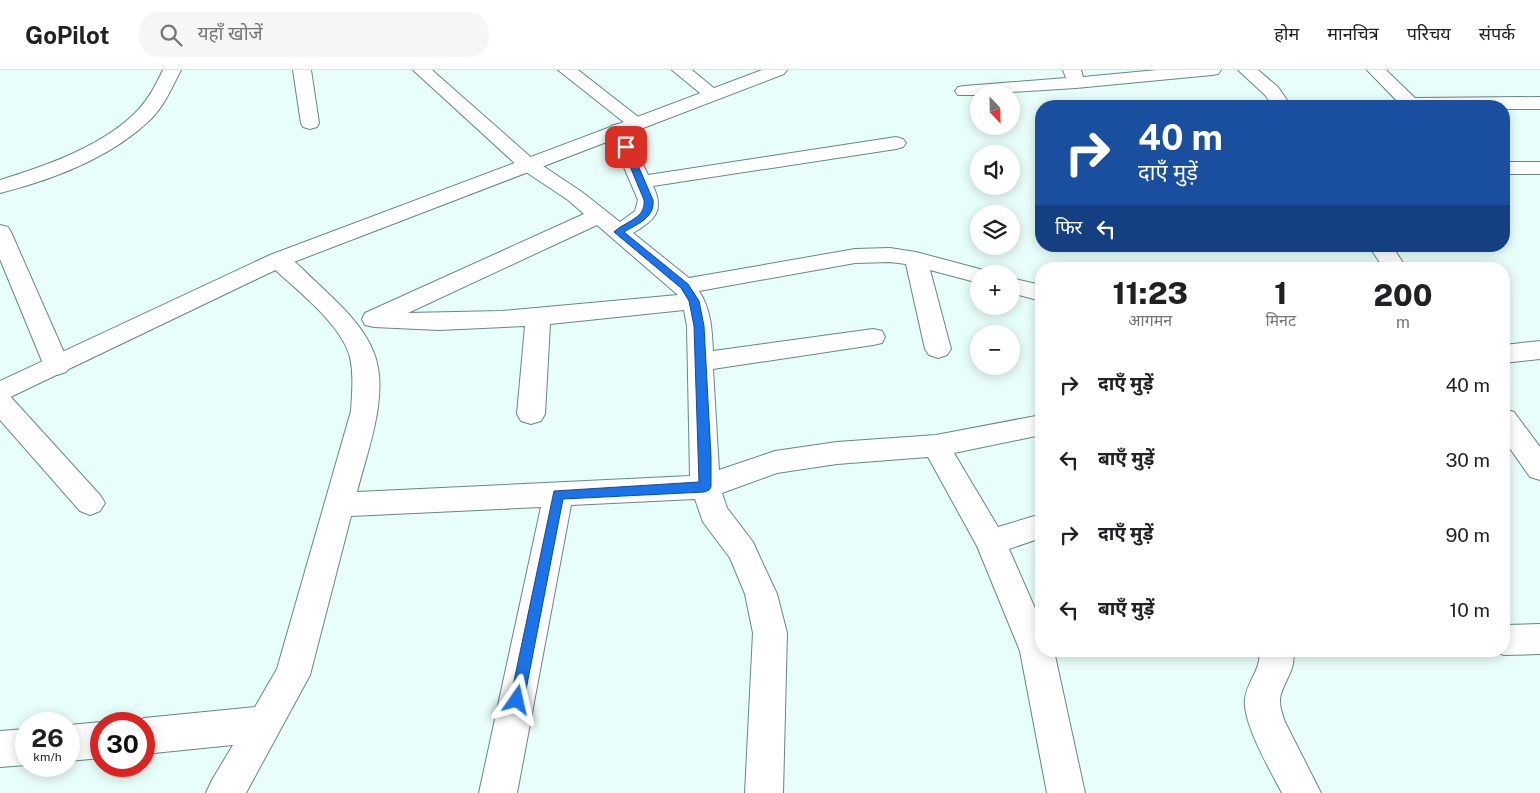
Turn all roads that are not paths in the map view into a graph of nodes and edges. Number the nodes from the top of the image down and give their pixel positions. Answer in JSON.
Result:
{"nodes":[{"id":1,"x":172,"y":70,"type":"edge"},
{"id":2,"x":302,"y":70,"type":"edge"},
{"id":3,"x":422,"y":70,"type":"edge"},
{"id":4,"x":567,"y":70,"type":"edge"},
{"id":5,"x":681,"y":70,"type":"edge"},
{"id":6,"x":1212,"y":70,"type":"edge"},
{"id":7,"x":1247,"y":70,"type":"edge"},
{"id":8,"x":1376,"y":70,"type":"edge"},
{"id":9,"x":771,"y":71,"type":"edge"},
{"id":10,"x":1074,"y":76,"type":"edge"},
{"id":11,"x":964,"y":91,"type":"dead end"},
{"id":12,"x":712,"y":94,"type":"junction"},
{"id":13,"x":1278,"y":100,"type":"edge"},
{"id":14,"x":1406,"y":100,"type":"edge"},
{"id":15,"x":1510,"y":103,"type":"edge"},
{"id":16,"x":1540,"y":103,"type":"edge"},
{"id":17,"x":310,"y":123,"type":"dead end"},
{"id":18,"x":627,"y":126,"type":"junction"},
{"id":19,"x":896,"y":143,"type":"dead end"},
{"id":20,"x":527,"y":164,"type":"junction"},
{"id":21,"x":1510,"y":168,"type":"edge"},
{"id":22,"x":1540,"y":168,"type":"edge"},
{"id":23,"x":641,"y":182,"type":"junction"},
{"id":24,"x":0,"y":187,"type":"edge"},
{"id":25,"x":608,"y":224,"type":"junction"},
{"id":26,"x":2,"y":240,"type":"edge"},
{"id":27,"x":916,"y":258,"type":"junction"},
{"id":28,"x":278,"y":260,"type":"junction"},
{"id":29,"x":970,"y":273,"type":"edge"},
{"id":30,"x":1020,"y":287,"type":"edge"},
{"id":31,"x":1035,"y":291,"type":"edge"},
{"id":32,"x":689,"y":294,"type":"junction"},
{"id":33,"x":538,"y":317,"type":"junction"},
{"id":34,"x":377,"y":318,"type":"junction"},
{"id":35,"x":348,"y":331,"type":"junction"},
{"id":36,"x":873,"y":337,"type":"dead end"},
{"id":37,"x":938,"y":349,"type":"dead end"},
{"id":38,"x":1540,"y":350,"type":"edge"},
{"id":39,"x":1510,"y":353,"type":"edge"},
{"id":40,"x":701,"y":362,"type":"junction"},
{"id":41,"x":57,"y":366,"type":"junction"},
{"id":42,"x":0,"y":392,"type":"edge"},
{"id":43,"x":0,"y":402,"type":"edge"},
{"id":44,"x":531,"y":414,"type":"dead end"},
{"id":45,"x":1035,"y":426,"type":"edge"},
{"id":46,"x":1510,"y":427,"type":"edge"},
{"id":47,"x":936,"y":446,"type":"junction"},
{"id":48,"x":1540,"y":469,"type":"edge"},
{"id":49,"x":704,"y":487,"type":"junction"},
{"id":50,"x":558,"y":494,"type":"junction"},
{"id":51,"x":90,"y":503,"type":"dead end"},
{"id":52,"x":339,"y":505,"type":"junction"},
{"id":53,"x":1035,"y":528,"type":"edge"},
{"id":54,"x":991,"y":542,"type":"junction"},
{"id":55,"x":1540,"y":638,"type":"edge"},
{"id":56,"x":1510,"y":640,"type":"edge"},
{"id":57,"x":1035,"y":646,"type":"edge"},
{"id":58,"x":1038,"y":657,"type":"edge"},
{"id":59,"x":1278,"y":657,"type":"edge"},
{"id":60,"x":264,"y":724,"type":"junction"},
{"id":61,"x":155,"y":735,"type":"edge"},
{"id":62,"x":15,"y":748,"type":"edge"},
{"id":63,"x":0,"y":750,"type":"edge"},
{"id":64,"x":225,"y":793,"type":"edge"},
{"id":65,"x":498,"y":793,"type":"edge"},
{"id":66,"x":764,"y":793,"type":"edge"},
{"id":67,"x":1066,"y":793,"type":"edge"},
{"id":68,"x":1302,"y":793,"type":"edge"}],
"edges":[{"from":1,"to":24,"type":"street"},
{"from":2,"to":17,"type":"street"},
{"from":3,"to":20,"type":"street"},
{"from":4,"to":18,"type":"street"},
{"from":5,"to":12,"type":"street"},
{"from":6,"to":10,"type":"street"},
{"from":7,"to":13,"type":"street"},
{"from":8,"to":14,"type":"street"},
{"from":9,"to":12,"type":"street"},
{"from":10,"to":11,"type":"street"},
{"from":12,"to":18,"type":"street"},
{"from":15,"to":16,"type":"street"},
{"from":18,"to":20,"type":"street"},
{"from":18,"to":23,"type":"street"},
{"from":19,"to":23,"type":"street"},
{"from":20,"to":25,"type":"street"},
{"from":20,"to":28,"type":"street"},
{"from":21,"to":22,"type":"street"},
{"from":23,"to":25,"type":"street"},
{"from":25,"to":32,"type":"street"},
{"from":25,"to":34,"type":"street"},
{"from":26,"to":41,"type":"street"},
{"from":27,"to":29,"type":"street"},
{"from":27,"to":32,"type":"street"},
{"from":27,"to":37,"type":"street"},
{"from":28,"to":35,"type":"street"},
{"from":28,"to":41,"type":"street"},
{"from":30,"to":31,"type":"street"},
{"from":32,"to":33,"type":"street"},
{"from":32,"to":40,"type":"street"},
{"from":33,"to":34,"type":"street"},
{"from":33,"to":44,"type":"street"},
{"from":34,"to":35,"type":"street"},
{"from":35,"to":52,"type":"street"},
{"from":36,"to":40,"type":"street"},
{"from":38,"to":39,"type":"street"},
{"from":40,"to":49,"type":"street"},
{"from":41,"to":42,"type":"street"},
{"from":43,"to":51,"type":"street"},
{"from":45,"to":47,"type":"street"},
{"from":46,"to":48,"type":"street"},
{"from":47,"to":49,"type":"street"},
{"from":47,"to":54,"type":"street"},
{"from":49,"to":50,"type":"street"},
{"from":49,"to":66,"type":"street"},
{"from":50,"to":52,"type":"street"},
{"from":50,"to":65,"type":"street"},
{"from":52,"to":60,"type":"street"},
{"from":53,"to":54,"type":"street"},
{"from":54,"to":57,"type":"street"},
{"from":55,"to":56,"type":"street"},
{"from":58,"to":67,"type":"street"},
{"from":59,"to":68,"type":"street"},
{"from":60,"to":61,"type":"street"},
{"from":60,"to":64,"type":"street"},
{"from":62,"to":63,"type":"street"}]}
